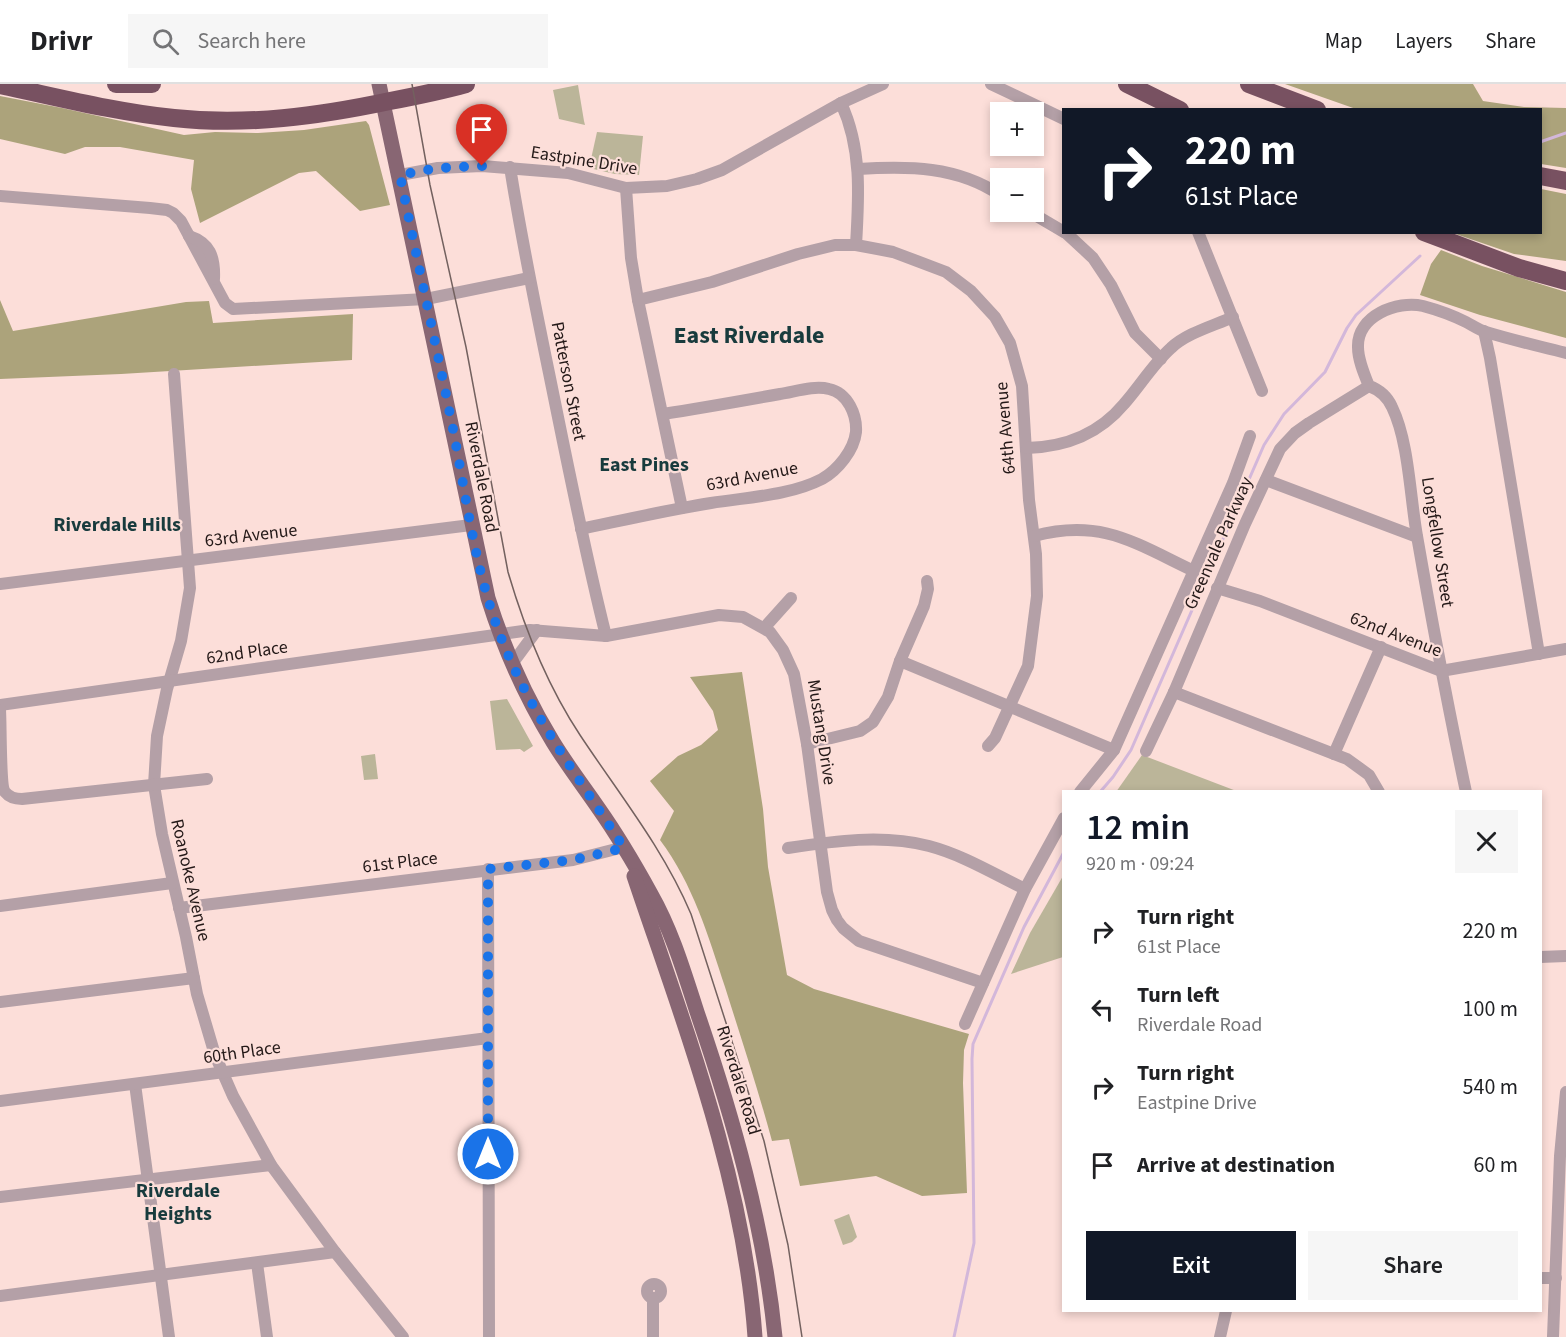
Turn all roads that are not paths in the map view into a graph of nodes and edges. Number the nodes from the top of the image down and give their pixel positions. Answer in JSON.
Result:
{"nodes":[{"id":1,"x":116,"y":84,"type":"edge"},
{"id":2,"x":152,"y":84,"type":"edge"},
{"id":3,"x":380,"y":84,"type":"edge"},
{"id":4,"x":466,"y":84,"type":"edge"},
{"id":5,"x":883,"y":84,"type":"edge"},
{"id":6,"x":991,"y":84,"type":"edge"},
{"id":7,"x":1127,"y":84,"type":"edge"},
{"id":8,"x":1249,"y":84,"type":"edge"},
{"id":9,"x":0,"y":85,"type":"edge"},
{"id":10,"x":383,"y":102,"type":"junction"},
{"id":11,"x":841,"y":103,"type":"junction"},
{"id":12,"x":1176,"y":108,"type":"edge"},
{"id":13,"x":1312,"y":108,"type":"edge"},
{"id":14,"x":1062,"y":118,"type":"edge"},
{"id":15,"x":510,"y":167,"type":"junction"},
{"id":16,"x":858,"y":169,"type":"junction"},
{"id":17,"x":400,"y":175,"type":"junction"},
{"id":18,"x":1542,"y":176,"type":"edge"},
{"id":19,"x":1566,"y":181,"type":"edge"},
{"id":20,"x":626,"y":188,"type":"junction"},
{"id":21,"x":990,"y":190,"type":"edge"},
{"id":22,"x":0,"y":196,"type":"edge"},
{"id":23,"x":1044,"y":220,"type":"edge"},
{"id":24,"x":1062,"y":231,"type":"edge"},
{"id":25,"x":1066,"y":234,"type":"edge"},
{"id":26,"x":1199,"y":234,"type":"edge"},
{"id":27,"x":1429,"y":234,"type":"edge"},
{"id":28,"x":856,"y":244,"type":"junction"},
{"id":29,"x":529,"y":278,"type":"junction"},
{"id":30,"x":1566,"y":281,"type":"edge"},
{"id":31,"x":426,"y":299,"type":"junction"},
{"id":32,"x":638,"y":300,"type":"junction"},
{"id":33,"x":1233,"y":317,"type":"junction"},
{"id":34,"x":1484,"y":331,"type":"junction"},
{"id":35,"x":1566,"y":353,"type":"edge"},
{"id":36,"x":1161,"y":359,"type":"junction"},
{"id":37,"x":174,"y":374,"type":"dead end"},
{"id":38,"x":1369,"y":386,"type":"junction"},
{"id":39,"x":1262,"y":391,"type":"dead end"},
{"id":40,"x":663,"y":414,"type":"junction"},
{"id":41,"x":1250,"y":436,"type":"dead end"},
{"id":42,"x":1027,"y":448,"type":"junction"},
{"id":43,"x":1266,"y":480,"type":"junction"},
{"id":44,"x":682,"y":507,"type":"junction"},
{"id":45,"x":471,"y":525,"type":"junction"},
{"id":46,"x":581,"y":529,"type":"junction"},
{"id":47,"x":1034,"y":536,"type":"junction"},
{"id":48,"x":1417,"y":537,"type":"junction"},
{"id":49,"x":188,"y":561,"type":"junction"},
{"id":50,"x":1194,"y":571,"type":"junction"},
{"id":51,"x":927,"y":581,"type":"dead end"},
{"id":52,"x":0,"y":584,"type":"edge"},
{"id":53,"x":1217,"y":588,"type":"junction"},
{"id":54,"x":791,"y":598,"type":"dead end"},
{"id":55,"x":765,"y":627,"type":"junction"},
{"id":56,"x":537,"y":630,"type":"junction"},
{"id":57,"x":500,"y":634,"type":"junction"},
{"id":58,"x":606,"y":636,"type":"junction"},
{"id":59,"x":1381,"y":647,"type":"junction"},
{"id":60,"x":1566,"y":649,"type":"edge"},
{"id":61,"x":1539,"y":654,"type":"junction"},
{"id":62,"x":900,"y":661,"type":"junction"},
{"id":63,"x":512,"y":664,"type":"junction"},
{"id":64,"x":1441,"y":671,"type":"junction"},
{"id":65,"x":170,"y":680,"type":"junction"},
{"id":66,"x":1174,"y":692,"type":"junction"},
{"id":67,"x":0,"y":705,"type":"edge"},
{"id":68,"x":1010,"y":706,"type":"junction"},
{"id":69,"x":0,"y":710,"type":"edge"},
{"id":70,"x":807,"y":744,"type":"junction"},
{"id":71,"x":988,"y":746,"type":"dead end"},
{"id":72,"x":1114,"y":750,"type":"junction"},
{"id":73,"x":1146,"y":751,"type":"dead end"},
{"id":74,"x":1334,"y":754,"type":"junction"},
{"id":75,"x":207,"y":779,"type":"dead end"},
{"id":76,"x":154,"y":785,"type":"junction"},
{"id":77,"x":1082,"y":790,"type":"edge"},
{"id":78,"x":1378,"y":790,"type":"edge"},
{"id":79,"x":1466,"y":790,"type":"edge"},
{"id":80,"x":1062,"y":822,"type":"edge"},
{"id":81,"x":821,"y":843,"type":"junction"},
{"id":82,"x":624,"y":848,"type":"junction"},
{"id":83,"x":788,"y":848,"type":"dead end"},
{"id":84,"x":488,"y":869,"type":"junction"},
{"id":85,"x":172,"y":883,"type":"junction"},
{"id":86,"x":1025,"y":890,"type":"junction"},
{"id":87,"x":0,"y":906,"type":"edge"},
{"id":88,"x":179,"y":908,"type":"junction"},
{"id":89,"x":1566,"y":956,"type":"edge"},
{"id":90,"x":1542,"y":957,"type":"edge"},
{"id":91,"x":194,"y":978,"type":"junction"},
{"id":92,"x":983,"y":983,"type":"junction"},
{"id":93,"x":0,"y":1002,"type":"edge"},
{"id":94,"x":965,"y":1024,"type":"dead end"},
{"id":95,"x":488,"y":1038,"type":"junction"},
{"id":96,"x":223,"y":1073,"type":"junction"},
{"id":97,"x":135,"y":1084,"type":"junction"},
{"id":98,"x":1566,"y":1092,"type":"edge"},
{"id":99,"x":0,"y":1101,"type":"edge"},
{"id":100,"x":271,"y":1165,"type":"junction"},
{"id":101,"x":148,"y":1179,"type":"junction"},
{"id":102,"x":0,"y":1197,"type":"edge"},
{"id":103,"x":335,"y":1252,"type":"junction"},
{"id":104,"x":257,"y":1263,"type":"junction"},
{"id":105,"x":161,"y":1275,"type":"junction"},
{"id":106,"x":1542,"y":1278,"type":"edge"},
{"id":107,"x":1556,"y":1278,"type":"junction"},
{"id":108,"x":0,"y":1296,"type":"edge"},
{"id":109,"x":653,"y":1299,"type":"dead end"},
{"id":110,"x":1226,"y":1312,"type":"edge"},
{"id":111,"x":169,"y":1337,"type":"edge"},
{"id":112,"x":267,"y":1337,"type":"edge"},
{"id":113,"x":403,"y":1337,"type":"edge"},
{"id":114,"x":489,"y":1337,"type":"edge"},
{"id":115,"x":653,"y":1337,"type":"edge"},
{"id":116,"x":755,"y":1337,"type":"edge"},
{"id":117,"x":775,"y":1337,"type":"edge"},
{"id":118,"x":1220,"y":1337,"type":"edge"},
{"id":119,"x":1553,"y":1337,"type":"edge"}],
"edges":[{"from":1,"to":2,"type":"highway"},
{"from":3,"to":10,"type":"main road","name":"Riverdale Road"},
{"from":4,"to":10,"type":"highway"},
{"from":5,"to":11,"type":"street","name":"Eastpine Drive"},
{"from":6,"to":14,"type":"street"},
{"from":7,"to":12,"type":"highway"},
{"from":8,"to":13,"type":"highway"},
{"from":9,"to":10,"type":"highway"},
{"from":10,"to":17,"type":"main road","name":"Riverdale Road"},
{"from":11,"to":16,"type":"street"},
{"from":11,"to":20,"type":"street","name":"Eastpine Drive"},
{"from":15,"to":17,"type":"street","name":"Eastpine Drive"},
{"from":15,"to":20,"type":"street","name":"Eastpine Drive"},
{"from":15,"to":29,"type":"street","name":"Patterson Street"},
{"from":16,"to":21,"type":"street"},
{"from":16,"to":28,"type":"street"},
{"from":17,"to":31,"type":"main road","name":"Riverdale Road"},
{"from":18,"to":19,"type":"highway"},
{"from":20,"to":32,"type":"street"},
{"from":22,"to":31,"type":"street"},
{"from":23,"to":24,"type":"street"},
{"from":25,"to":36,"type":"street"},
{"from":26,"to":33,"type":"street"},
{"from":27,"to":30,"type":"highway"},
{"from":28,"to":32,"type":"street","name":"64th Avenue"},
{"from":28,"to":42,"type":"street","name":"64th Avenue"},
{"from":29,"to":31,"type":"street"},
{"from":29,"to":46,"type":"street","name":"Patterson Street"},
{"from":31,"to":45,"type":"main road","name":"Riverdale Road"},
{"from":32,"to":40,"type":"street"},
{"from":33,"to":36,"type":"street"},
{"from":33,"to":39,"type":"street"},
{"from":34,"to":35,"type":"street"},
{"from":34,"to":38,"type":"street"},
{"from":34,"to":61,"type":"street"},
{"from":36,"to":42,"type":"street"},
{"from":37,"to":49,"type":"street","name":"Roanoke Avenue"},
{"from":38,"to":43,"type":"street","name":"Greenvale Parkway"},
{"from":38,"to":48,"type":"street","name":"Longfellow Street"},
{"from":40,"to":44,"type":"street"},
{"from":40,"to":44,"type":"street","name":"63rd Avenue"},
{"from":41,"to":50,"type":"street","name":"Greenvale Parkway"},
{"from":42,"to":47,"type":"street","name":"64th Avenue"},
{"from":43,"to":48,"type":"street"},
{"from":43,"to":53,"type":"street","name":"Greenvale Parkway"},
{"from":44,"to":46,"type":"street","name":"63rd Avenue"},
{"from":45,"to":49,"type":"street","name":"63rd Avenue"},
{"from":45,"to":57,"type":"main road","name":"Riverdale Road"},
{"from":46,"to":58,"type":"street","name":"Patterson Street"},
{"from":47,"to":50,"type":"street"},
{"from":47,"to":68,"type":"street","name":"64th Avenue"},
{"from":48,"to":64,"type":"street","name":"Longfellow Street"},
{"from":49,"to":52,"type":"street","name":"63rd Avenue"},
{"from":49,"to":65,"type":"street","name":"Roanoke Avenue"},
{"from":50,"to":72,"type":"street","name":"Greenvale Parkway"},
{"from":51,"to":62,"type":"street"},
{"from":53,"to":59,"type":"street","name":"62nd Avenue"},
{"from":53,"to":66,"type":"street","name":"Greenvale Parkway"},
{"from":54,"to":55,"type":"street"},
{"from":55,"to":58,"type":"street"},
{"from":55,"to":70,"type":"street","name":"Mustang Drive"},
{"from":56,"to":57,"type":"street"},
{"from":56,"to":58,"type":"street"},
{"from":56,"to":63,"type":"street"},
{"from":57,"to":63,"type":"main road","name":"Riverdale Road"},
{"from":57,"to":65,"type":"street","name":"62nd Place"},
{"from":59,"to":64,"type":"street","name":"62nd Avenue"},
{"from":59,"to":74,"type":"street"},
{"from":60,"to":61,"type":"street","name":"62nd Avenue"},
{"from":61,"to":64,"type":"street","name":"62nd Avenue"},
{"from":62,"to":68,"type":"street"},
{"from":62,"to":70,"type":"street"},
{"from":63,"to":82,"type":"main road","name":"Riverdale Road"},
{"from":64,"to":79,"type":"street","name":"Longfellow Street"},
{"from":65,"to":67,"type":"street","name":"62nd Place"},
{"from":65,"to":76,"type":"street","name":"Roanoke Avenue"},
{"from":66,"to":73,"type":"street","name":"Greenvale Parkway"},
{"from":66,"to":74,"type":"street"},
{"from":68,"to":71,"type":"street","name":"64th Avenue"},
{"from":68,"to":72,"type":"street"},
{"from":69,"to":76,"type":"street"},
{"from":70,"to":81,"type":"street","name":"Mustang Drive"},
{"from":72,"to":77,"type":"street","name":"Greenvale Parkway"},
{"from":74,"to":78,"type":"street"},
{"from":75,"to":76,"type":"street"},
{"from":76,"to":85,"type":"street","name":"Roanoke Avenue"},
{"from":80,"to":86,"type":"street"},
{"from":81,"to":83,"type":"street"},
{"from":81,"to":86,"type":"street"},
{"from":81,"to":92,"type":"street","name":"Mustang Drive"},
{"from":82,"to":84,"type":"street","name":"61st Place"},
{"from":82,"to":116,"type":"main road","name":"Riverdale Road"},
{"from":82,"to":117,"type":"main road","name":"Riverdale Road"},
{"from":84,"to":88,"type":"street","name":"61st Place"},
{"from":84,"to":95,"type":"street"},
{"from":85,"to":87,"type":"street"},
{"from":85,"to":88,"type":"street","name":"Roanoke Avenue"},
{"from":86,"to":92,"type":"street"},
{"from":88,"to":91,"type":"street","name":"Roanoke Avenue"},
{"from":89,"to":90,"type":"street"},
{"from":91,"to":93,"type":"street"},
{"from":91,"to":96,"type":"street","name":"Roanoke Avenue"},
{"from":92,"to":94,"type":"street"},
{"from":95,"to":96,"type":"street","name":"60th Place"},
{"from":95,"to":114,"type":"street"},
{"from":96,"to":97,"type":"street","name":"60th Place"},
{"from":96,"to":100,"type":"street","name":"Roanoke Avenue"},
{"from":97,"to":99,"type":"street","name":"60th Place"},
{"from":97,"to":101,"type":"street"},
{"from":98,"to":107,"type":"street"},
{"from":100,"to":101,"type":"street"},
{"from":100,"to":103,"type":"street","name":"Roanoke Avenue"},
{"from":101,"to":102,"type":"street"},
{"from":101,"to":105,"type":"street"},
{"from":103,"to":104,"type":"street"},
{"from":103,"to":113,"type":"street","name":"Roanoke Avenue"},
{"from":104,"to":105,"type":"street"},
{"from":104,"to":112,"type":"street"},
{"from":105,"to":108,"type":"street"},
{"from":105,"to":111,"type":"street"},
{"from":106,"to":107,"type":"street"},
{"from":107,"to":119,"type":"street"},
{"from":109,"to":115,"type":"street"},
{"from":110,"to":118,"type":"street"}]}
